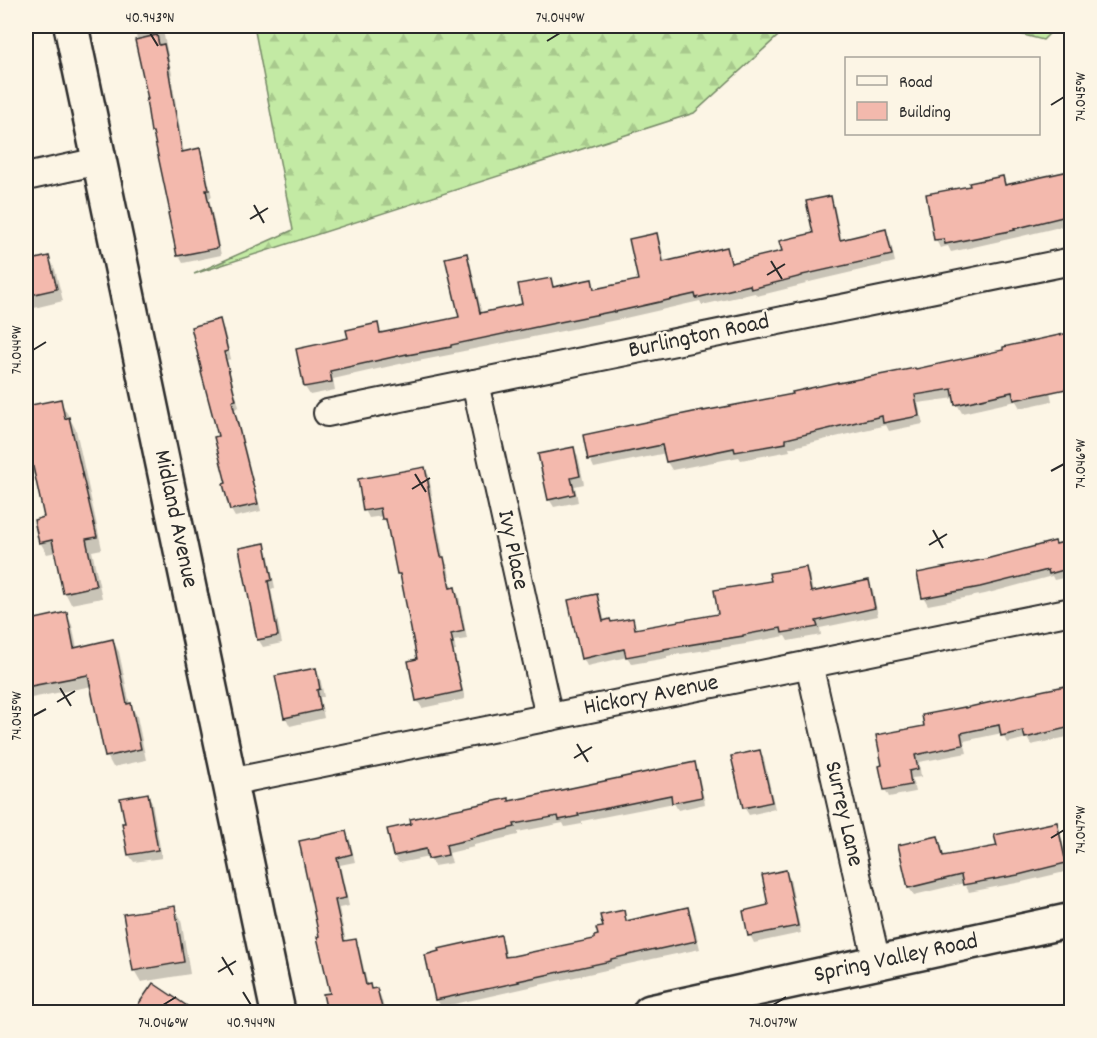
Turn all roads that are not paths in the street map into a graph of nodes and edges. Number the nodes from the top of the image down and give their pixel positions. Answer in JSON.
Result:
{"nodes":[{"id":1,"x":71,"y":26,"type":"edge"},
{"id":2,"x":99,"y":161,"type":"junction"},
{"id":3,"x":26,"y":177,"type":"edge"},
{"id":4,"x":1071,"y":261,"type":"edge"},
{"id":5,"x":475,"y":383,"type":"junction"},
{"id":6,"x":327,"y":413,"type":"dead end"},
{"id":7,"x":1071,"y":611,"type":"edge"},
{"id":8,"x":810,"y":664,"type":"junction"},
{"id":9,"x":549,"y":717,"type":"junction"},
{"id":10,"x":230,"y":782,"type":"junction"},
{"id":11,"x":1071,"y":920,"type":"edge"},
{"id":12,"x":877,"y":963,"type":"junction"},
{"id":13,"x":278,"y":1012,"type":"edge"},
{"id":14,"x":650,"y":1012,"type":"edge"}],
"edges":[{"from":1,"to":2,"type":"street","name":"Midland Avenue"},
{"from":2,"to":3,"type":"street"},
{"from":2,"to":10,"type":"street","name":"Midland Avenue"},
{"from":4,"to":5,"type":"street","name":"Burlington Road"},
{"from":5,"to":6,"type":"street","name":"Burlington Road"},
{"from":5,"to":9,"type":"street","name":"Ivy Place"},
{"from":7,"to":8,"type":"street","name":"Hickory Avenue"},
{"from":8,"to":9,"type":"street","name":"Hickory Avenue"},
{"from":8,"to":12,"type":"street","name":"Surrey Lane"},
{"from":9,"to":10,"type":"street","name":"Hickory Avenue"},
{"from":10,"to":13,"type":"street","name":"Midland Avenue"},
{"from":11,"to":12,"type":"street","name":"Spring Valley Road"},
{"from":12,"to":14,"type":"street","name":"Spring Valley Road"}]}
